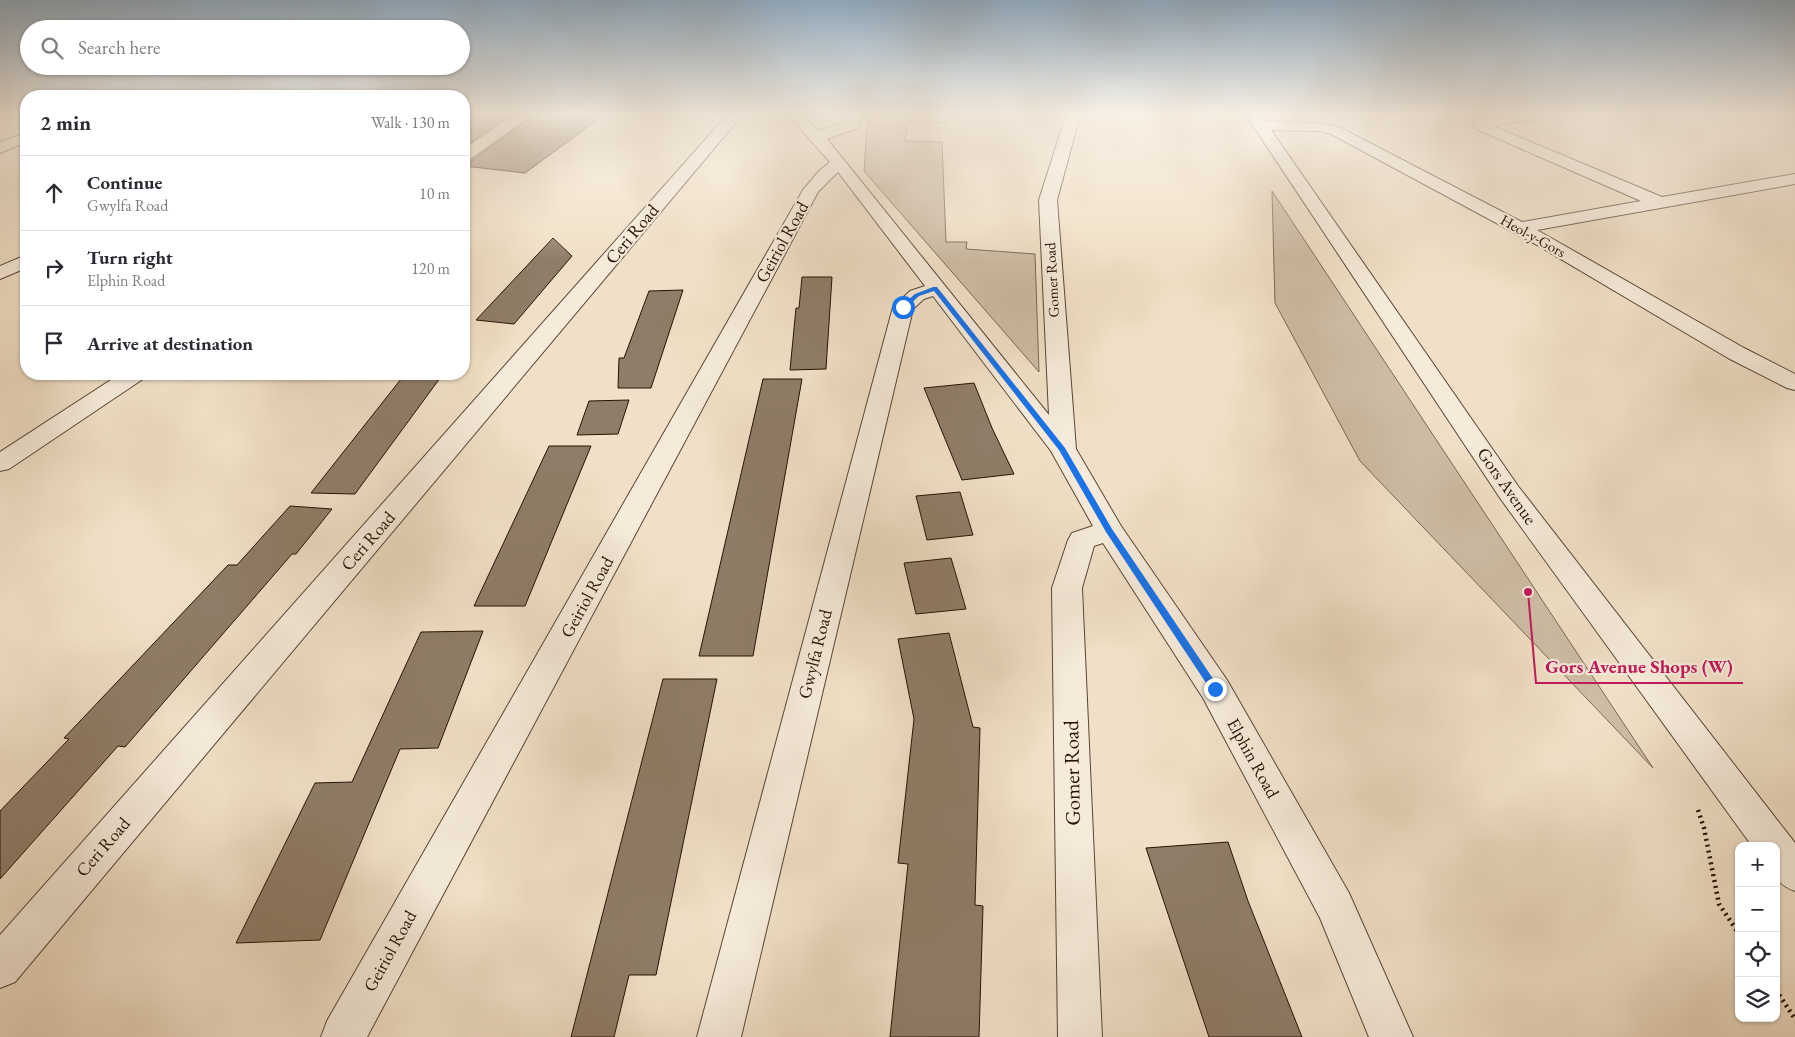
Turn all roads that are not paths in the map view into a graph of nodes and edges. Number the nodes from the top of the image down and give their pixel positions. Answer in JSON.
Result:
{"nodes":[{"id":1,"x":693,"y":163,"type":"edge"},
{"id":2,"x":1059,"y":163,"type":"edge"},
{"id":3,"x":1286,"y":163,"type":"edge"},
{"id":4,"x":1397,"y":163,"type":"edge"},
{"id":5,"x":1568,"y":163,"type":"edge"},
{"id":6,"x":839,"y":164,"type":"joint"},
{"id":7,"x":1795,"y":179,"type":"edge"},
{"id":8,"x":1660,"y":203,"type":"junction"},
{"id":9,"x":1519,"y":228,"type":"junction"},
{"id":10,"x":20,"y":265,"type":"edge"},
{"id":11,"x":0,"y":273,"type":"edge"},
{"id":12,"x":935,"y":289,"type":"junction"},
{"id":13,"x":126,"y":380,"type":"edge"},
{"id":14,"x":1795,"y":383,"type":"edge"},
{"id":15,"x":1062,"y":449,"type":"junction"},
{"id":16,"x":0,"y":463,"type":"edge"},
{"id":17,"x":1109,"y":530,"type":"junction"},
{"id":18,"x":1771,"y":842,"type":"edge"},
{"id":19,"x":1780,"y":854,"type":"edge"},
{"id":20,"x":1795,"y":873,"type":"edge"},
{"id":21,"x":0,"y":967,"type":"edge"},
{"id":22,"x":343,"y":1037,"type":"edge"},
{"id":23,"x":720,"y":1037,"type":"edge"},
{"id":24,"x":1080,"y":1037,"type":"edge"},
{"id":25,"x":1391,"y":1037,"type":"edge"}],
"edges":[{"from":1,"to":21,"type":"street","name":"Ceri Road"},
{"from":2,"to":15,"type":"street","name":"Gomer Road"},
{"from":3,"to":18,"type":"street","name":"Gors Avenue"},
{"from":4,"to":9,"type":"street","name":"Heol-y-Gors"},
{"from":5,"to":8,"type":"street"},
{"from":6,"to":12,"type":"street","name":"Elphin Road"},
{"from":6,"to":22,"type":"street","name":"Geiriol Road"},
{"from":7,"to":8,"type":"street"},
{"from":8,"to":9,"type":"street"},
{"from":9,"to":14,"type":"street","name":"Heol-y-Gors"},
{"from":10,"to":11,"type":"street"},
{"from":12,"to":15,"type":"street","name":"Elphin Road"},
{"from":12,"to":23,"type":"street","name":"Gwylfa Road"},
{"from":13,"to":16,"type":"street"},
{"from":15,"to":17,"type":"street","name":"Elphin Road"},
{"from":17,"to":24,"type":"street","name":"Gomer Road"},
{"from":17,"to":25,"type":"street","name":"Elphin Road"},
{"from":19,"to":20,"type":"street","name":"Gors Avenue"}]}
